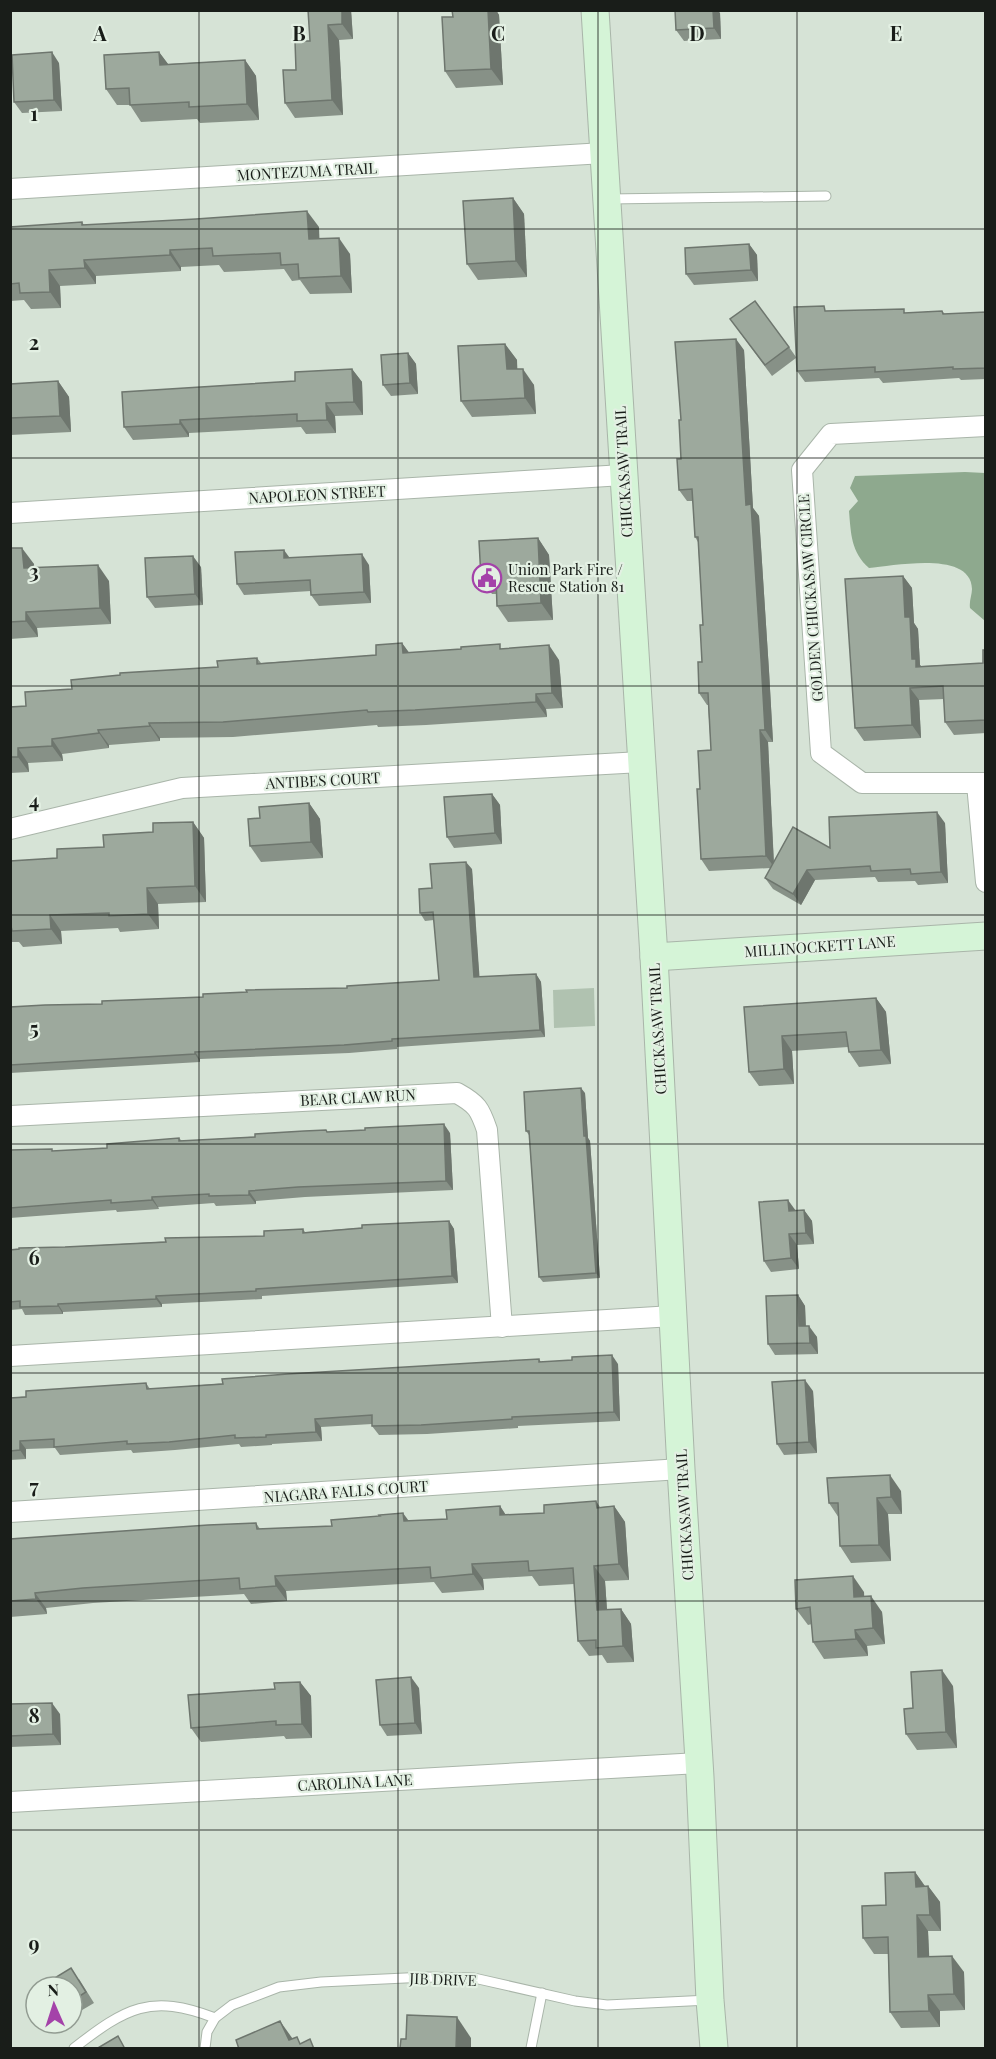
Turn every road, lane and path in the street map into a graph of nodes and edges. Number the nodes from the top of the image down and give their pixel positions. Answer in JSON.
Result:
{"nodes":[{"id":1,"x":595,"y":10,"type":"edge"},
{"id":2,"x":604,"y":153,"type":"junction"},
{"id":3,"x":10,"y":189,"type":"edge"},
{"id":4,"x":825,"y":195,"type":"dead end"},
{"id":5,"x":607,"y":199,"type":"junction"},
{"id":6,"x":986,"y":426,"type":"edge"},
{"id":7,"x":623,"y":476,"type":"junction"},
{"id":8,"x":10,"y":513,"type":"edge"},
{"id":9,"x":640,"y":762,"type":"junction"},
{"id":10,"x":981,"y":783,"type":"edge"},
{"id":11,"x":10,"y":829,"type":"edge"},
{"id":12,"x":986,"y":882,"type":"edge"},
{"id":13,"x":986,"y":936,"type":"edge"},
{"id":14,"x":654,"y":957,"type":"junction"},
{"id":15,"x":10,"y":1116,"type":"edge"},
{"id":16,"x":673,"y":1316,"type":"junction"},
{"id":17,"x":502,"y":1327,"type":"junction"},
{"id":18,"x":10,"y":1356,"type":"edge"},
{"id":19,"x":681,"y":1469,"type":"junction"},
{"id":20,"x":10,"y":1512,"type":"edge"},
{"id":21,"x":699,"y":1763,"type":"junction"},
{"id":22,"x":10,"y":1802,"type":"edge"},
{"id":23,"x":542,"y":1993,"type":"junction"},
{"id":24,"x":710,"y":2000,"type":"junction"},
{"id":25,"x":215,"y":2018,"type":"junction"},
{"id":26,"x":74,"y":2049,"type":"edge"},
{"id":27,"x":205,"y":2049,"type":"edge"},
{"id":28,"x":531,"y":2049,"type":"edge"},
{"id":29,"x":714,"y":2049,"type":"edge"}],
"edges":[{"from":1,"to":2,"type":"street","name":"CHICKASAW TRAIL"},
{"from":2,"to":3,"type":"street","name":"MONTEZUMA TRAIL"},
{"from":2,"to":5,"type":"street","name":"CHICKASAW TRAIL"},
{"from":4,"to":5,"type":"lane"},
{"from":5,"to":7,"type":"street","name":"CHICKASAW TRAIL"},
{"from":6,"to":10,"type":"street","name":"GOLDEN CHICKASAW CIRCLE"},
{"from":7,"to":8,"type":"street","name":"NAPOLEON STREET"},
{"from":7,"to":9,"type":"street","name":"CHICKASAW TRAIL"},
{"from":9,"to":11,"type":"street","name":"ANTIBES COURT"},
{"from":9,"to":14,"type":"street","name":"CHICKASAW TRAIL"},
{"from":10,"to":12,"type":"street"},
{"from":13,"to":14,"type":"street","name":"MILLINOCKETT LANE"},
{"from":14,"to":16,"type":"street","name":"CHICKASAW TRAIL"},
{"from":15,"to":17,"type":"street","name":"BEAR CLAW RUN"},
{"from":16,"to":17,"type":"street"},
{"from":16,"to":19,"type":"street","name":"CHICKASAW TRAIL"},
{"from":17,"to":18,"type":"street"},
{"from":19,"to":20,"type":"street","name":"NIAGARA FALLS COURT"},
{"from":19,"to":21,"type":"street","name":"CHICKASAW TRAIL"},
{"from":21,"to":22,"type":"street","name":"CAROLINA LANE"},
{"from":21,"to":24,"type":"street","name":"CHICKASAW TRAIL"},
{"from":23,"to":24,"type":"lane","name":"JIB DRIVE"},
{"from":23,"to":25,"type":"lane","name":"JIB DRIVE"},
{"from":23,"to":28,"type":"lane"},
{"from":24,"to":29,"type":"street","name":"CHICKASAW TRAIL"},
{"from":25,"to":26,"type":"lane"},
{"from":25,"to":27,"type":"lane"}]}
